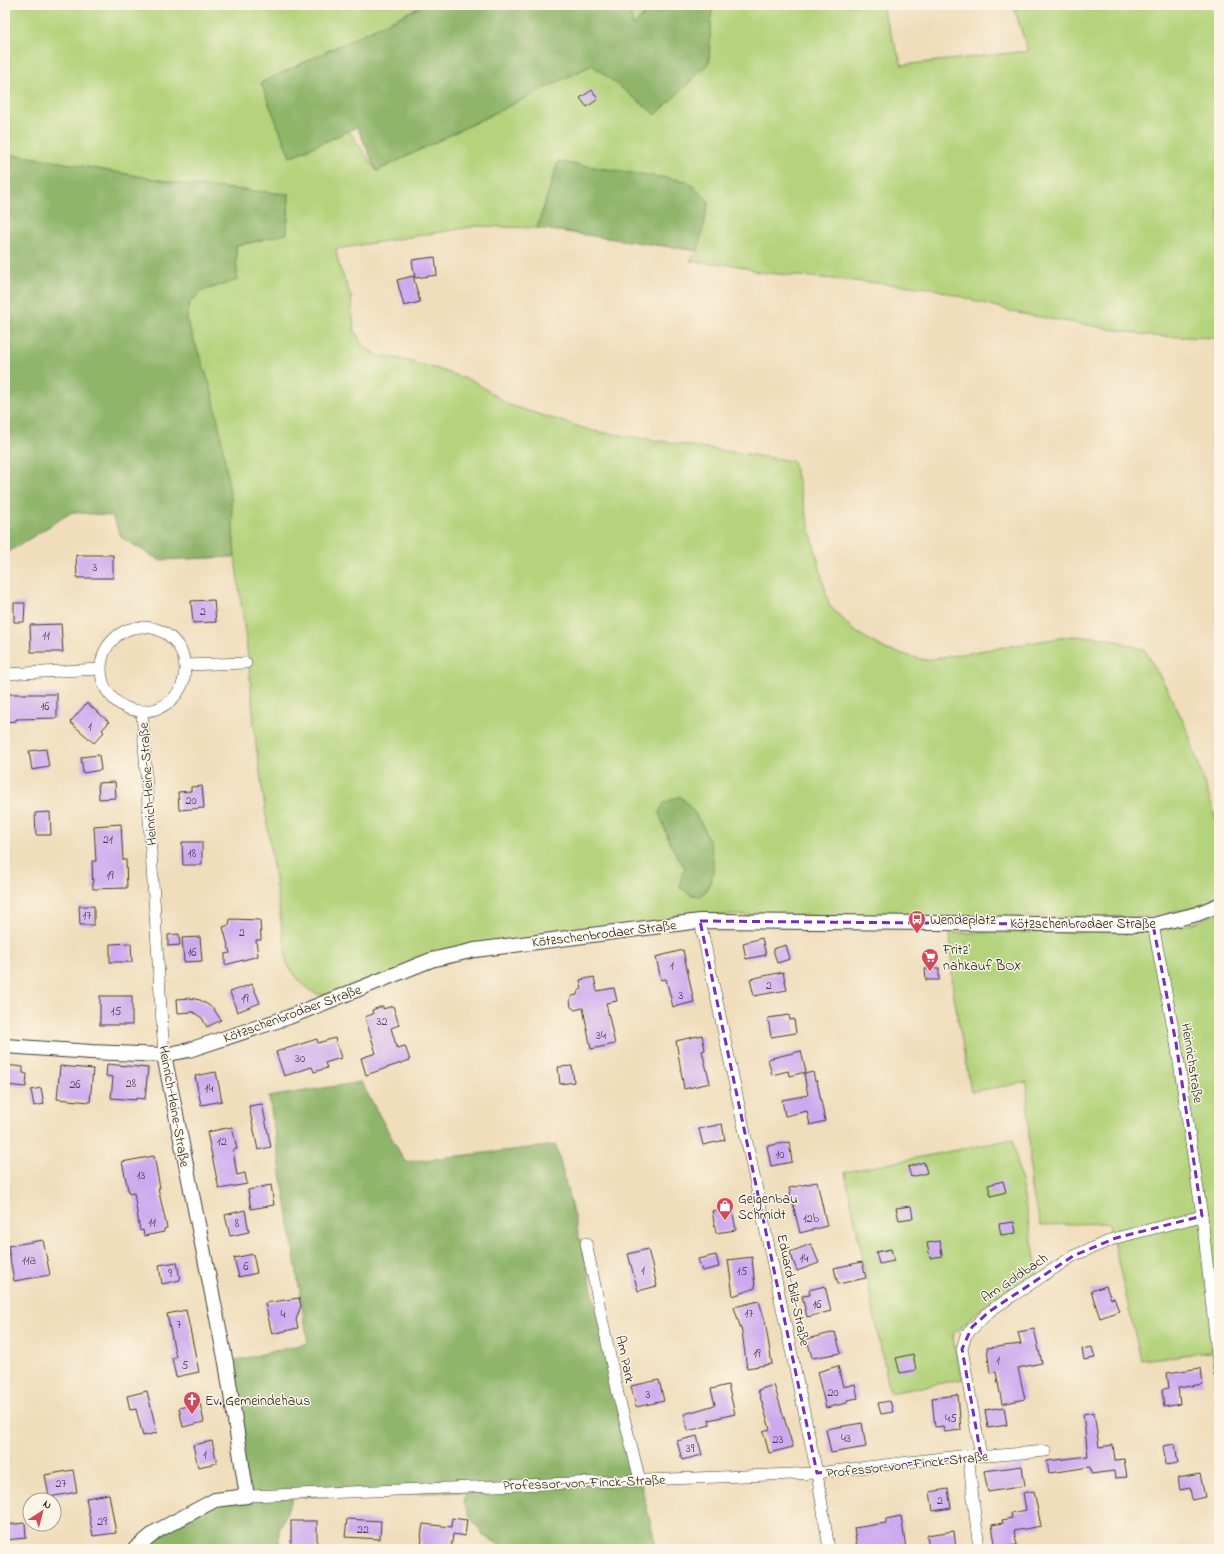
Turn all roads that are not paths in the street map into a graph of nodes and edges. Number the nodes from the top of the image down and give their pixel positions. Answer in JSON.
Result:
{"nodes":[{"id":1,"x":246,"y":663,"type":"dead end"},
{"id":2,"x":185,"y":665,"type":"junction"},
{"id":3,"x":100,"y":669,"type":"junction"},
{"id":4,"x":5,"y":674,"type":"edge"},
{"id":5,"x":142,"y":711,"type":"junction"},
{"id":6,"x":1219,"y":905,"type":"edge"},
{"id":7,"x":700,"y":921,"type":"junction"},
{"id":8,"x":1153,"y":924,"type":"junction"},
{"id":9,"x":5,"y":1046,"type":"edge"},
{"id":10,"x":164,"y":1055,"type":"junction"},
{"id":11,"x":1202,"y":1216,"type":"junction"},
{"id":12,"x":586,"y":1243,"type":"dead end"},
{"id":13,"x":1219,"y":1373,"type":"edge"},
{"id":14,"x":1046,"y":1451,"type":"dead end"},
{"id":15,"x":968,"y":1456,"type":"junction"},
{"id":16,"x":981,"y":1456,"type":"junction"},
{"id":17,"x":817,"y":1472,"type":"junction"},
{"id":18,"x":640,"y":1480,"type":"junction"},
{"id":19,"x":247,"y":1496,"type":"junction"},
{"id":20,"x":135,"y":1549,"type":"edge"},
{"id":21,"x":829,"y":1549,"type":"edge"},
{"id":22,"x":979,"y":1549,"type":"edge"}],
"edges":[{"from":1,"to":2,"type":"street"},
{"from":2,"to":3,"type":"street"},
{"from":2,"to":5,"type":"street"},
{"from":3,"to":4,"type":"street"},
{"from":3,"to":5,"type":"street"},
{"from":5,"to":10,"type":"street","name":"Heinrich-Heine-Straße"},
{"from":6,"to":8,"type":"street","name":"Kötzschenbrodaer Straße"},
{"from":7,"to":8,"type":"street","name":"Kötzschenbrodaer Straße"},
{"from":7,"to":10,"type":"street","name":"Kötzschenbrodaer Straße"},
{"from":7,"to":17,"type":"street","name":"Eduard-Bilz-Straße"},
{"from":8,"to":11,"type":"street","name":"Heinrichstraße"},
{"from":9,"to":10,"type":"street","name":"Kötzschenbrodaer Straße"},
{"from":10,"to":19,"type":"street","name":"Heinrich-Heine-Straße"},
{"from":11,"to":13,"type":"street","name":"Heinrichstraße"},
{"from":11,"to":16,"type":"street","name":"Am Goldbach"},
{"from":12,"to":18,"type":"street","name":"Am Park"},
{"from":14,"to":16,"type":"street","name":"Professor-von-Finck-Straße"},
{"from":15,"to":16,"type":"street","name":"Professor-von-Finck-Straße"},
{"from":15,"to":17,"type":"street","name":"Professor-von-Finck-Straße"},
{"from":15,"to":22,"type":"street"},
{"from":17,"to":18,"type":"street","name":"Professor-von-Finck-Straße"},
{"from":17,"to":21,"type":"street","name":"Eduard-Bilz-Straße"},
{"from":18,"to":19,"type":"street","name":"Professor-von-Finck-Straße"},
{"from":19,"to":20,"type":"street","name":"Professor-von-Finck-Straße"}]}
